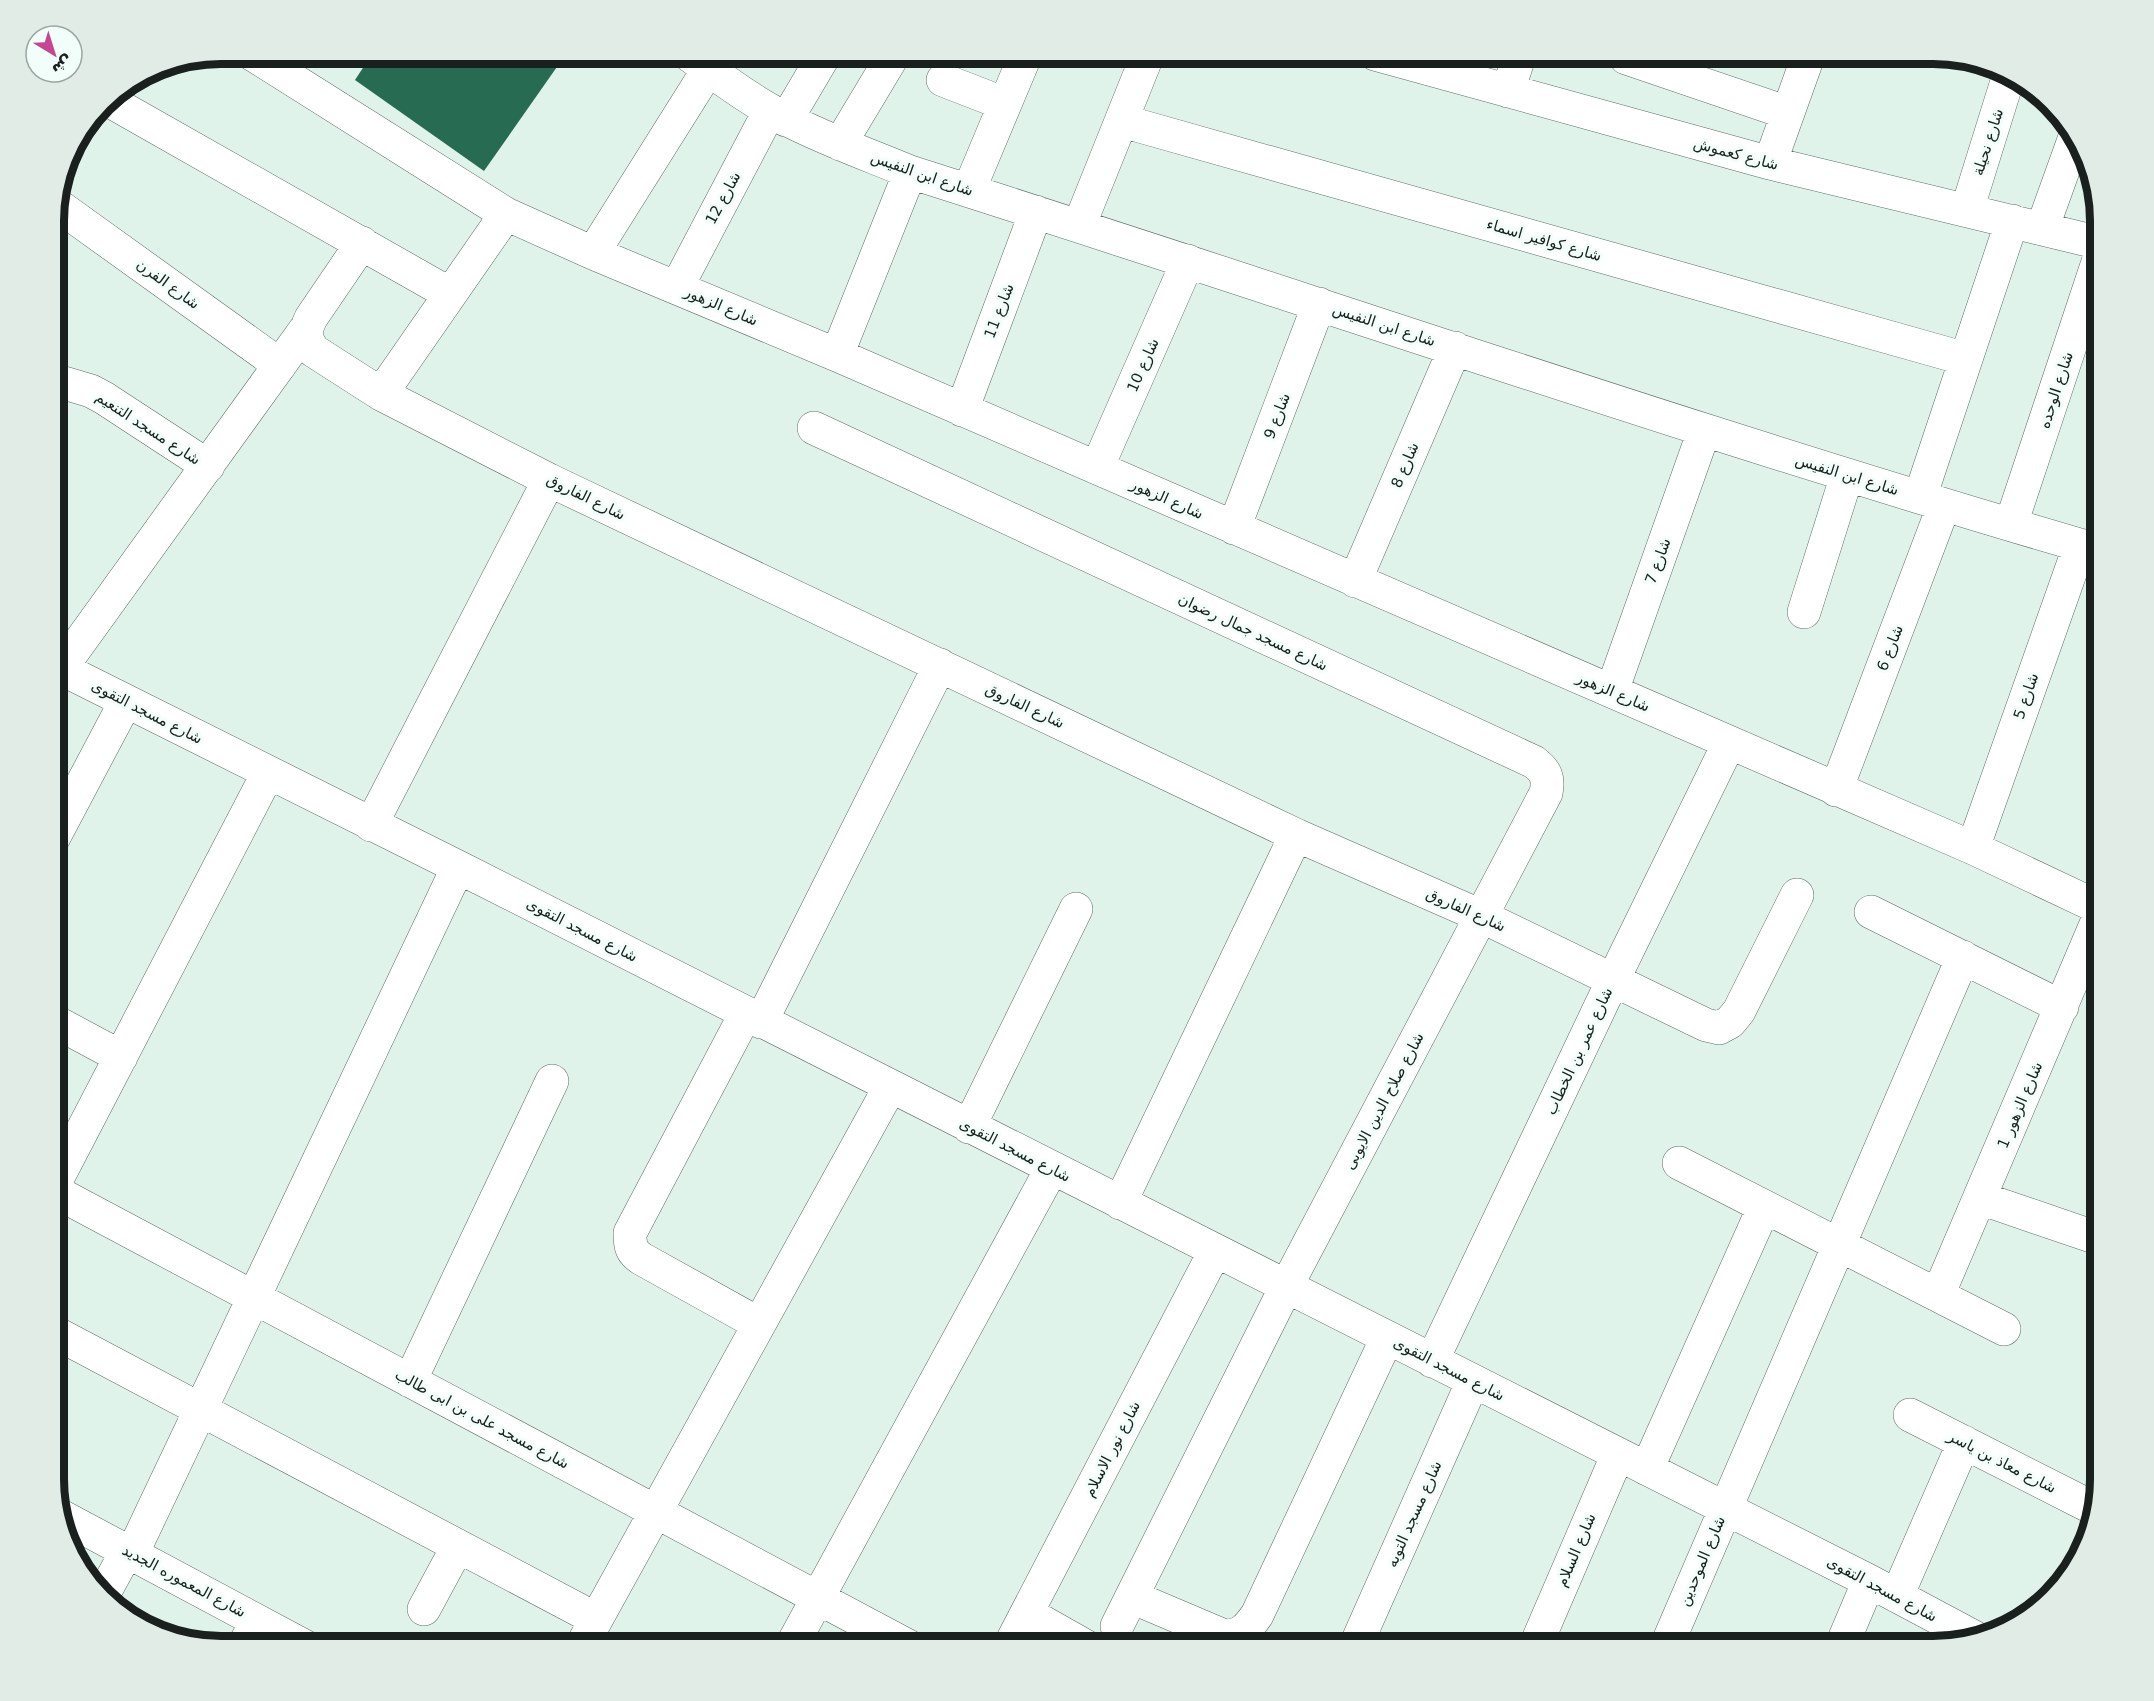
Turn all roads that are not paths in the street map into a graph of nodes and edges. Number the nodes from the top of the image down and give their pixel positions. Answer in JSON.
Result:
{"nodes":[{"id":1,"x":1144,"y":64,"type":"edge"},
{"id":2,"x":1412,"y":64,"type":"edge"},
{"id":3,"x":1517,"y":64,"type":"edge"},
{"id":4,"x":1645,"y":64,"type":"edge"},
{"id":5,"x":1805,"y":64,"type":"edge"},
{"id":6,"x":269,"y":65,"type":"edge"},
{"id":7,"x":702,"y":65,"type":"edge"},
{"id":8,"x":712,"y":65,"type":"edge"},
{"id":9,"x":817,"y":65,"type":"edge"},
{"id":10,"x":888,"y":65,"type":"edge"},
{"id":11,"x":1022,"y":65,"type":"edge"},
{"id":12,"x":944,"y":80,"type":"dead end"},
{"id":13,"x":2006,"y":84,"type":"edge"},
{"id":14,"x":1508,"y":91,"type":"junction"},
{"id":15,"x":1005,"y":104,"type":"junction"},
{"id":16,"x":117,"y":105,"type":"edge"},
{"id":17,"x":1788,"y":112,"type":"junction"},
{"id":18,"x":778,"y":115,"type":"junction"},
{"id":19,"x":1122,"y":121,"type":"junction"},
{"id":20,"x":840,"y":144,"type":"junction"},
{"id":21,"x":2070,"y":146,"type":"edge"},
{"id":22,"x":1770,"y":163,"type":"junction"},
{"id":23,"x":910,"y":172,"type":"junction"},
{"id":24,"x":969,"y":190,"type":"junction"},
{"id":25,"x":1966,"y":210,"type":"junction"},
{"id":26,"x":65,"y":211,"type":"edge"},
{"id":27,"x":1036,"y":212,"type":"junction"},
{"id":28,"x":506,"y":214,"type":"junction"},
{"id":29,"x":2027,"y":225,"type":"junction"},
{"id":30,"x":1079,"y":226,"type":"junction"},
{"id":31,"x":2090,"y":241,"type":"edge"},
{"id":32,"x":362,"y":243,"type":"junction"},
{"id":33,"x":593,"y":253,"type":"junction"},
{"id":34,"x":1188,"y":261,"type":"junction"},
{"id":35,"x":2090,"y":286,"type":"edge"},
{"id":36,"x":677,"y":287,"type":"junction"},
{"id":37,"x":450,"y":294,"type":"junction"},
{"id":38,"x":1320,"y":304,"type":"junction"},
{"id":39,"x":305,"y":330,"type":"junction"},
{"id":40,"x":1455,"y":348,"type":"junction"},
{"id":41,"x":837,"y":355,"type":"junction"},
{"id":42,"x":1966,"y":359,"type":"junction"},
{"id":43,"x":280,"y":365,"type":"junction"},
{"id":44,"x":65,"y":383,"type":"edge"},
{"id":45,"x":381,"y":394,"type":"junction"},
{"id":46,"x":962,"y":410,"type":"junction"},
{"id":47,"x":814,"y":428,"type":"dead end"},
{"id":48,"x":1704,"y":431,"type":"junction"},
{"id":49,"x":208,"y":466,"type":"junction"},
{"id":50,"x":1097,"y":468,"type":"junction"},
{"id":51,"x":1847,"y":475,"type":"junction"},
{"id":52,"x":549,"y":480,"type":"junction"},
{"id":53,"x":1932,"y":501,"type":"junction"},
{"id":54,"x":2011,"y":524,"type":"junction"},
{"id":55,"x":1234,"y":528,"type":"junction"},
{"id":56,"x":2090,"y":548,"type":"edge"},
{"id":57,"x":1355,"y":581,"type":"junction"},
{"id":58,"x":1804,"y":612,"type":"dead end"},
{"id":59,"x":65,"y":658,"type":"edge"},
{"id":60,"x":940,"y":665,"type":"junction"},
{"id":61,"x":65,"y":670,"type":"edge"},
{"id":62,"x":1612,"y":691,"type":"junction"},
{"id":63,"x":126,"y":701,"type":"junction"},
{"id":64,"x":1729,"y":743,"type":"junction"},
{"id":65,"x":268,"y":773,"type":"junction"},
{"id":66,"x":1836,"y":790,"type":"junction"},
{"id":67,"x":65,"y":816,"type":"edge"},
{"id":68,"x":371,"y":825,"type":"junction"},
{"id":69,"x":1296,"y":835,"type":"junction"},
{"id":70,"x":1973,"y":848,"type":"junction"},
{"id":71,"x":458,"y":867,"type":"junction"},
{"id":72,"x":1797,"y":895,"type":"dead end"},
{"id":73,"x":2090,"y":903,"type":"edge"},
{"id":74,"x":1076,"y":909,"type":"dead end"},
{"id":75,"x":1871,"y":912,"type":"dead end"},
{"id":76,"x":1481,"y":916,"type":"junction"},
{"id":77,"x":2090,"y":939,"type":"edge"},
{"id":78,"x":1963,"y":957,"type":"junction"},
{"id":79,"x":1613,"y":980,"type":"junction"},
{"id":80,"x":2061,"y":1007,"type":"junction"},
{"id":81,"x":753,"y":1018,"type":"junction"},
{"id":82,"x":65,"y":1027,"type":"edge"},
{"id":83,"x":121,"y":1057,"type":"junction"},
{"id":84,"x":552,"y":1081,"type":"dead end"},
{"id":85,"x":890,"y":1087,"type":"junction"},
{"id":86,"x":969,"y":1126,"type":"junction"},
{"id":87,"x":1678,"y":1163,"type":"dead end"},
{"id":88,"x":65,"y":1164,"type":"edge"},
{"id":89,"x":1052,"y":1168,"type":"junction"},
{"id":90,"x":65,"y":1197,"type":"edge"},
{"id":91,"x":1980,"y":1198,"type":"junction"},
{"id":92,"x":1120,"y":1203,"type":"junction"},
{"id":93,"x":1764,"y":1207,"type":"junction"},
{"id":94,"x":2090,"y":1236,"type":"edge"},
{"id":95,"x":1839,"y":1245,"type":"junction"},
{"id":96,"x":1215,"y":1251,"type":"junction"},
{"id":97,"x":1286,"y":1287,"type":"junction"},
{"id":98,"x":1938,"y":1295,"type":"junction"},
{"id":99,"x":254,"y":1298,"type":"junction"},
{"id":100,"x":759,"y":1324,"type":"junction"},
{"id":101,"x":2004,"y":1329,"type":"dead end"},
{"id":102,"x":65,"y":1338,"type":"edge"},
{"id":103,"x":1388,"y":1338,"type":"junction"},
{"id":104,"x":1432,"y":1360,"type":"junction"},
{"id":105,"x":410,"y":1381,"type":"junction"},
{"id":106,"x":1473,"y":1381,"type":"junction"},
{"id":107,"x":201,"y":1410,"type":"junction"},
{"id":108,"x":1910,"y":1415,"type":"dead end"},
{"id":109,"x":1964,"y":1442,"type":"junction"},
{"id":110,"x":1617,"y":1454,"type":"junction"},
{"id":111,"x":1647,"y":1469,"type":"junction"},
{"id":112,"x":2087,"y":1505,"type":"edge"},
{"id":113,"x":1725,"y":1508,"type":"junction"},
{"id":114,"x":656,"y":1512,"type":"junction"},
{"id":115,"x":70,"y":1521,"type":"edge"},
{"id":116,"x":458,"y":1546,"type":"junction"},
{"id":117,"x":129,"y":1552,"type":"junction"},
{"id":118,"x":108,"y":1587,"type":"edge"},
{"id":119,"x":1883,"y":1588,"type":"junction"},
{"id":120,"x":1132,"y":1597,"type":"junction"},
{"id":121,"x":818,"y":1598,"type":"junction"},
{"id":122,"x":424,"y":1610,"type":"dead end"},
{"id":123,"x":1027,"y":1613,"type":"junction"},
{"id":124,"x":596,"y":1619,"type":"junction"},
{"id":125,"x":1117,"y":1626,"type":"dead end"},
{"id":126,"x":1965,"y":1632,"type":"edge"},
{"id":127,"x":250,"y":1634,"type":"edge"},
{"id":128,"x":587,"y":1636,"type":"edge"},
{"id":129,"x":797,"y":1636,"type":"edge"},
{"id":130,"x":889,"y":1636,"type":"edge"},
{"id":131,"x":1015,"y":1636,"type":"edge"},
{"id":132,"x":1068,"y":1636,"type":"edge"},
{"id":133,"x":1360,"y":1636,"type":"edge"},
{"id":134,"x":1540,"y":1636,"type":"edge"},
{"id":135,"x":1671,"y":1636,"type":"edge"},
{"id":136,"x":1849,"y":1636,"type":"edge"}],
"edges":[{"from":1,"to":19,"type":"street"},
{"from":2,"to":14,"type":"street","name":"شارع كعموش"},
{"from":3,"to":14,"type":"street"},
{"from":4,"to":17,"type":"street"},
{"from":5,"to":17,"type":"street"},
{"from":6,"to":28,"type":"street","name":"شارع الزهور"},
{"from":7,"to":33,"type":"street"},
{"from":8,"to":18,"type":"street","name":"شارع ابن النفيس"},
{"from":9,"to":18,"type":"street","name":"شارع 12"},
{"from":10,"to":20,"type":"street"},
{"from":11,"to":15,"type":"street"},
{"from":12,"to":15,"type":"street"},
{"from":13,"to":25,"type":"street","name":"شارع نحيلة"},
{"from":14,"to":22,"type":"street","name":"شارع كعموش"},
{"from":15,"to":24,"type":"street"},
{"from":16,"to":32,"type":"street"},
{"from":17,"to":22,"type":"street"},
{"from":18,"to":20,"type":"street","name":"شارع ابن النفيس"},
{"from":18,"to":36,"type":"street","name":"شارع 12"},
{"from":19,"to":30,"type":"street"},
{"from":19,"to":42,"type":"street","name":"شارع كوافير اسماء"},
{"from":20,"to":23,"type":"street","name":"شارع ابن النفيس"},
{"from":21,"to":29,"type":"street","name":"شارع 6"},
{"from":22,"to":25,"type":"street","name":"شارع كعموش"},
{"from":23,"to":24,"type":"street","name":"شارع ابن النفيس"},
{"from":23,"to":41,"type":"street"},
{"from":24,"to":27,"type":"street","name":"شارع ابن النفيس"},
{"from":25,"to":29,"type":"street","name":"شارع كعموش"},
{"from":26,"to":43,"type":"street","name":"شارع الفرن"},
{"from":27,"to":30,"type":"street","name":"شارع ابن النفيس"},
{"from":27,"to":46,"type":"street","name":"شارع 11"},
{"from":28,"to":33,"type":"street","name":"شارع الزهور"},
{"from":28,"to":37,"type":"street"},
{"from":29,"to":31,"type":"street","name":"شارع كعموش"},
{"from":29,"to":42,"type":"street","name":"شارع 6"},
{"from":30,"to":34,"type":"street","name":"شارع ابن النفيس"},
{"from":32,"to":37,"type":"street"},
{"from":32,"to":39,"type":"street"},
{"from":33,"to":36,"type":"street","name":"شارع الزهور"},
{"from":34,"to":38,"type":"street","name":"شارع ابن النفيس"},
{"from":34,"to":50,"type":"street","name":"شارع 10"},
{"from":35,"to":54,"type":"street","name":"شارع الوحده"},
{"from":36,"to":41,"type":"street","name":"شارع الزهور"},
{"from":37,"to":45,"type":"street"},
{"from":38,"to":40,"type":"street","name":"شارع ابن النفيس"},
{"from":38,"to":55,"type":"street","name":"شارع 9"},
{"from":39,"to":43,"type":"street"},
{"from":39,"to":45,"type":"street","name":"شارع الفاروق"},
{"from":40,"to":48,"type":"street","name":"شارع ابن النفيس"},
{"from":40,"to":57,"type":"street","name":"شارع 8"},
{"from":41,"to":46,"type":"street","name":"شارع الزهور"},
{"from":42,"to":53,"type":"street","name":"شارع 6"},
{"from":43,"to":49,"type":"street"},
{"from":44,"to":49,"type":"street","name":"شارع مسجد التنعيم"},
{"from":45,"to":52,"type":"street","name":"شارع الفاروق"},
{"from":46,"to":50,"type":"street","name":"شارع الزهور"},
{"from":47,"to":76,"type":"street","name":"شارع مسجد جمال رضوان"},
{"from":48,"to":51,"type":"street","name":"شارع ابن النفيس"},
{"from":48,"to":62,"type":"street","name":"شارع 7"},
{"from":49,"to":59,"type":"street"},
{"from":50,"to":55,"type":"street","name":"شارع الزهور"},
{"from":51,"to":53,"type":"street","name":"شارع ابن النفيس"},
{"from":51,"to":58,"type":"street"},
{"from":52,"to":60,"type":"street","name":"شارع الفاروق"},
{"from":52,"to":68,"type":"street"},
{"from":53,"to":54,"type":"street","name":"شارع ابن النفيس"},
{"from":53,"to":66,"type":"street","name":"شارع 6"},
{"from":54,"to":56,"type":"street","name":"شارع ابن النفيس"},
{"from":55,"to":57,"type":"street","name":"شارع الزهور"},
{"from":56,"to":70,"type":"street","name":"شارع 5"},
{"from":57,"to":62,"type":"street","name":"شارع الزهور"},
{"from":60,"to":69,"type":"street","name":"شارع الفاروق"},
{"from":60,"to":81,"type":"street"},
{"from":61,"to":63,"type":"street","name":"شارع مسجد التقوى"},
{"from":62,"to":64,"type":"street","name":"شارع الزهور"},
{"from":63,"to":65,"type":"street","name":"شارع مسجد التقوى"},
{"from":63,"to":67,"type":"street"},
{"from":64,"to":66,"type":"street","name":"شارع الزهور"},
{"from":64,"to":79,"type":"street","name":"شارع عمر بن الخطاب"},
{"from":65,"to":68,"type":"street","name":"شارع مسجد التقوى"},
{"from":65,"to":83,"type":"street"},
{"from":66,"to":70,"type":"street","name":"شارع الزهور"},
{"from":68,"to":71,"type":"street","name":"شارع مسجد التقوى"},
{"from":69,"to":76,"type":"street","name":"شارع الفاروق"},
{"from":69,"to":92,"type":"street"},
{"from":70,"to":73,"type":"street","name":"شارع الزهور"},
{"from":71,"to":81,"type":"street","name":"شارع مسجد التقوى"},
{"from":71,"to":99,"type":"street"},
{"from":72,"to":79,"type":"street","name":"شارع الفاروق"},
{"from":74,"to":86,"type":"street"},
{"from":75,"to":78,"type":"street"},
{"from":76,"to":79,"type":"street","name":"شارع الفاروق"},
{"from":76,"to":97,"type":"street","name":"شارع صلاح الدين الايوبى"},
{"from":77,"to":80,"type":"street","name":"شارع الزهور 1"},
{"from":78,"to":80,"type":"street"},
{"from":78,"to":95,"type":"street","name":"شارع الموحدين"},
{"from":79,"to":104,"type":"street","name":"شارع عمر بن الخطاب"},
{"from":80,"to":91,"type":"street","name":"شارع الزهور 1"},
{"from":81,"to":85,"type":"street","name":"شارع مسجد التقوى"},
{"from":81,"to":100,"type":"street"},
{"from":82,"to":83,"type":"street"},
{"from":83,"to":88,"type":"street"},
{"from":84,"to":105,"type":"street"},
{"from":85,"to":86,"type":"street","name":"شارع مسجد التقوى"},
{"from":85,"to":100,"type":"street"},
{"from":86,"to":89,"type":"street","name":"شارع مسجد التقوى"},
{"from":87,"to":93,"type":"street"},
{"from":89,"to":92,"type":"street","name":"شارع مسجد التقوى"},
{"from":89,"to":121,"type":"street"},
{"from":90,"to":99,"type":"street","name":"شارع مسجد على بن ابى طالب"},
{"from":91,"to":94,"type":"street"},
{"from":91,"to":98,"type":"street","name":"شارع الزهور 1"},
{"from":92,"to":96,"type":"street","name":"شارع مسجد التقوى"},
{"from":93,"to":95,"type":"street"},
{"from":93,"to":111,"type":"street"},
{"from":95,"to":98,"type":"street"},
{"from":95,"to":113,"type":"street","name":"شارع الموحدين"},
{"from":96,"to":97,"type":"street","name":"شارع مسجد التقوى"},
{"from":96,"to":123,"type":"street","name":"شارع نور الاسلام"},
{"from":97,"to":103,"type":"street","name":"شارع مسجد التقوى"},
{"from":97,"to":120,"type":"street","name":"شارع صلاح الدين الايوبى"},
{"from":98,"to":101,"type":"street"},
{"from":99,"to":105,"type":"street","name":"شارع مسجد على بن ابى طالب"},
{"from":99,"to":107,"type":"street"},
{"from":100,"to":114,"type":"street"},
{"from":102,"to":107,"type":"street"},
{"from":103,"to":104,"type":"street","name":"شارع مسجد التقوى"},
{"from":103,"to":120,"type":"street"},
{"from":104,"to":106,"type":"street","name":"شارع مسجد التقوى"},
{"from":105,"to":114,"type":"street","name":"شارع مسجد على بن ابى طالب"},
{"from":106,"to":110,"type":"street","name":"شارع مسجد التقوى"},
{"from":106,"to":133,"type":"street","name":"شارع مسجد التوبه"},
{"from":107,"to":116,"type":"street"},
{"from":107,"to":117,"type":"street"},
{"from":108,"to":109,"type":"street","name":"شارع معاذ بن ياسر"},
{"from":109,"to":112,"type":"street","name":"شارع معاذ بن ياسر"},
{"from":109,"to":119,"type":"street"},
{"from":110,"to":111,"type":"street","name":"شارع مسجد التقوى"},
{"from":110,"to":134,"type":"street","name":"شارع السلام"},
{"from":111,"to":113,"type":"street","name":"شارع مسجد التقوى"},
{"from":113,"to":119,"type":"street","name":"شارع مسجد التقوى"},
{"from":113,"to":135,"type":"street","name":"شارع الموحدين"},
{"from":114,"to":121,"type":"street","name":"شارع مسجد على بن ابى طالب"},
{"from":114,"to":124,"type":"street"},
{"from":115,"to":117,"type":"street","name":"شارع المعموره الجديد"},
{"from":116,"to":122,"type":"street"},
{"from":116,"to":124,"type":"street"},
{"from":117,"to":118,"type":"street"},
{"from":117,"to":127,"type":"street","name":"شارع المعموره الجديد"},
{"from":119,"to":126,"type":"street","name":"شارع مسجد التقوى"},
{"from":119,"to":136,"type":"street"},
{"from":120,"to":125,"type":"street","name":"شارع صلاح الدين الايوبى"},
{"from":121,"to":129,"type":"street"},
{"from":121,"to":130,"type":"street","name":"شارع مسجد على بن ابى طالب"},
{"from":123,"to":131,"type":"street","name":"شارع نور الاسلام"},
{"from":123,"to":132,"type":"street"},
{"from":124,"to":128,"type":"street"}]}
